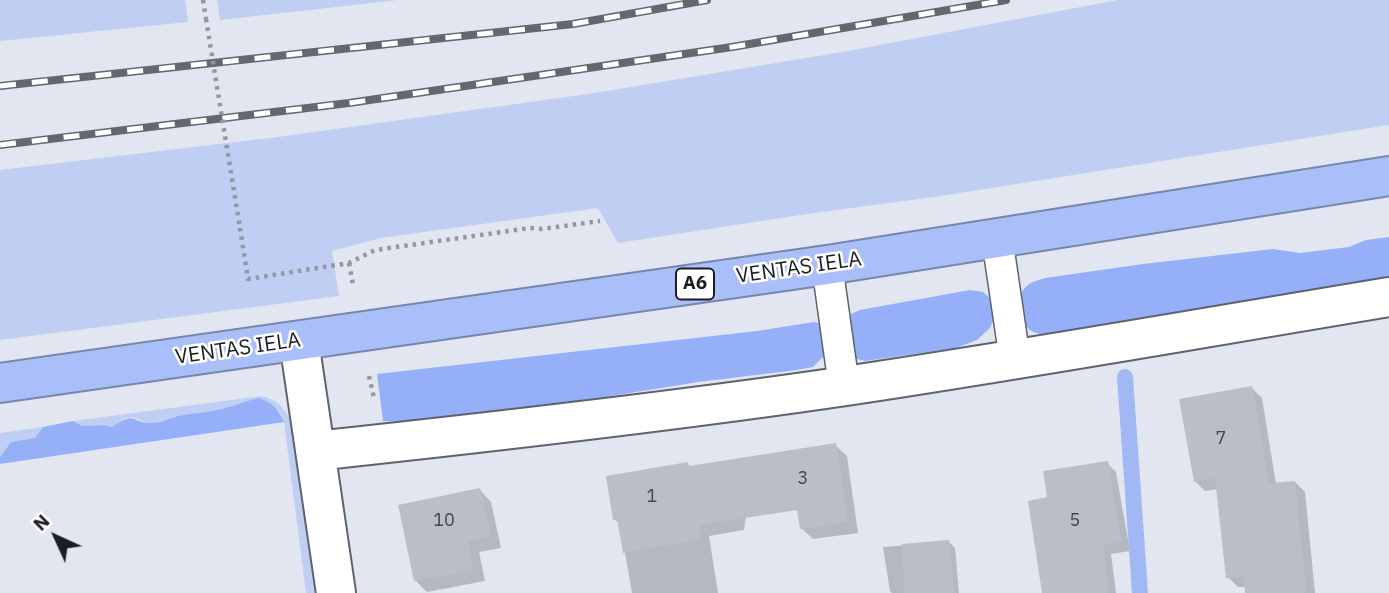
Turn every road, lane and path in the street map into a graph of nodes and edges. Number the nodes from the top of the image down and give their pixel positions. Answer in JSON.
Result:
{"nodes":[{"id":1,"x":203,"y":0,"type":"edge"},
{"id":2,"x":1389,"y":176,"type":"edge"},
{"id":3,"x":600,"y":220,"type":"dead end"},
{"id":4,"x":997,"y":238,"type":"junction"},
{"id":5,"x":827,"y":265,"type":"junction"},
{"id":6,"x":1389,"y":297,"type":"edge"},
{"id":7,"x":299,"y":341,"type":"junction"},
{"id":8,"x":1016,"y":360,"type":"junction"},
{"id":9,"x":0,"y":383,"type":"edge"},
{"id":10,"x":844,"y":386,"type":"junction"},
{"id":11,"x":315,"y":451,"type":"junction"},
{"id":12,"x":336,"y":593,"type":"edge"}],
"edges":[{"from":1,"to":3,"type":"path","bridge":true},
{"from":2,"to":4,"type":"highway","name":"VENTAS IELA","number":"A6"},
{"from":4,"to":5,"type":"highway","name":"VENTAS IELA","number":"A6"},
{"from":4,"to":8,"type":"lane"},
{"from":5,"to":7,"type":"highway","name":"VENTAS IELA","number":"A6"},
{"from":5,"to":10,"type":"lane"},
{"from":6,"to":8,"type":"street"},
{"from":7,"to":9,"type":"highway","name":"VENTAS IELA","number":"A6"},
{"from":7,"to":11,"type":"street"},
{"from":8,"to":10,"type":"street"},
{"from":10,"to":11,"type":"street"},
{"from":11,"to":12,"type":"street"}]}
